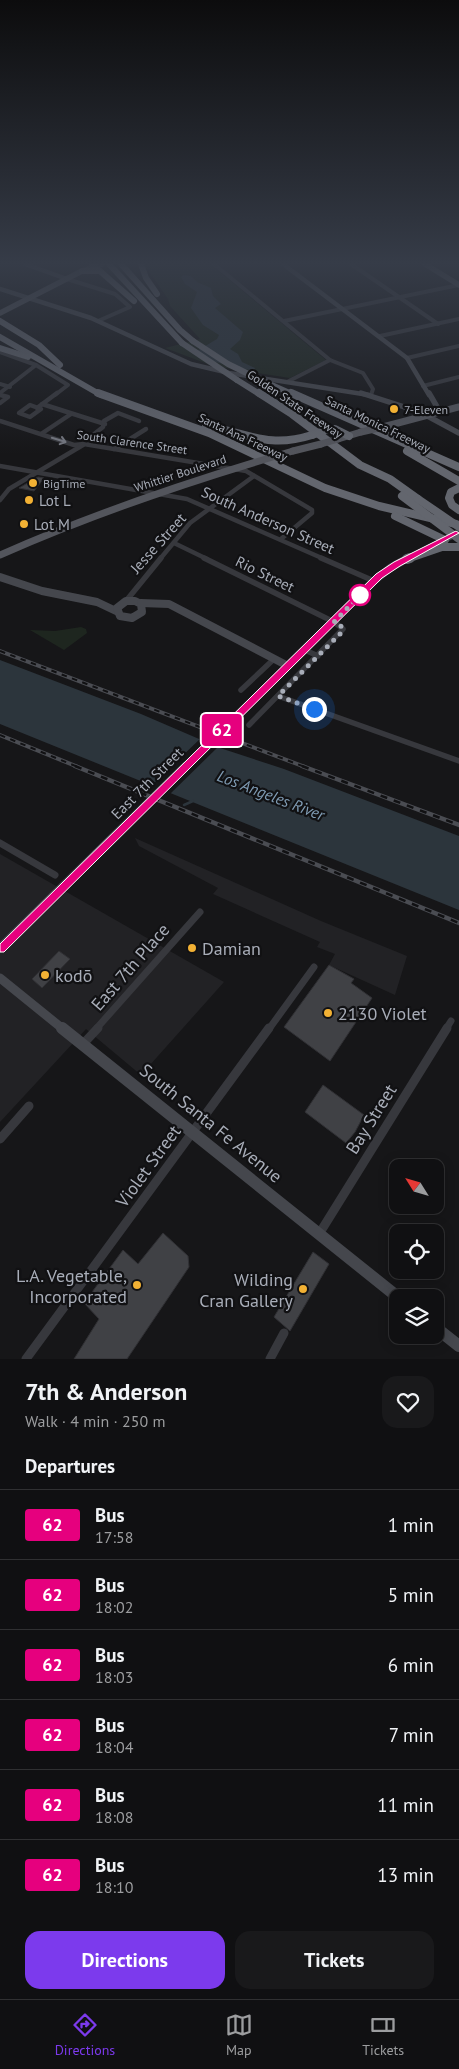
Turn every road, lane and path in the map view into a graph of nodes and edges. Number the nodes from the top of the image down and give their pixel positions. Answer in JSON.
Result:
{"nodes":[{"id":1,"x":10,"y":327,"type":"edge"},
{"id":2,"x":112,"y":327,"type":"edge"},
{"id":3,"x":166,"y":327,"type":"edge"},
{"id":4,"x":180,"y":327,"type":"edge"},
{"id":5,"x":292,"y":327,"type":"edge"},
{"id":6,"x":369,"y":327,"type":"edge"},
{"id":7,"x":421,"y":327,"type":"edge"},
{"id":8,"x":0,"y":331,"type":"edge"},
{"id":9,"x":0,"y":336,"type":"edge"},
{"id":10,"x":380,"y":336,"type":"junction"},
{"id":11,"x":459,"y":346,"type":"edge"},
{"id":12,"x":0,"y":350,"type":"edge"},
{"id":13,"x":406,"y":358,"type":"junction"},
{"id":14,"x":330,"y":360,"type":"junction"},
{"id":15,"x":36,"y":365,"type":"junction"},
{"id":16,"x":60,"y":366,"type":"junction"},
{"id":17,"x":459,"y":377,"type":"edge"},
{"id":18,"x":285,"y":382,"type":"junction"},
{"id":19,"x":0,"y":384,"type":"edge"},
{"id":20,"x":81,"y":385,"type":"junction"},
{"id":21,"x":423,"y":386,"type":"junction"},
{"id":22,"x":10,"y":387,"type":"junction"},
{"id":23,"x":285,"y":391,"type":"junction"},
{"id":24,"x":0,"y":394,"type":"edge"},
{"id":25,"x":372,"y":395,"type":"junction"},
{"id":26,"x":0,"y":403,"type":"edge"},
{"id":27,"x":42,"y":404,"type":"junction"},
{"id":28,"x":459,"y":407,"type":"edge"},
{"id":29,"x":37,"y":408,"type":"dead end"},
{"id":30,"x":440,"y":412,"type":"junction"},
{"id":31,"x":71,"y":414,"type":"junction"},
{"id":32,"x":426,"y":416,"type":"junction"},
{"id":33,"x":0,"y":421,"type":"edge"},
{"id":34,"x":139,"y":421,"type":"dead end"},
{"id":35,"x":105,"y":424,"type":"junction"},
{"id":36,"x":206,"y":426,"type":"junction"},
{"id":37,"x":379,"y":428,"type":"joint"},
{"id":38,"x":146,"y":429,"type":"dead end"},
{"id":39,"x":459,"y":433,"type":"edge"},
{"id":40,"x":41,"y":434,"type":"junction"},
{"id":41,"x":349,"y":436,"type":"junction"},
{"id":42,"x":88,"y":438,"type":"dead end"},
{"id":43,"x":338,"y":439,"type":"joint"},
{"id":44,"x":84,"y":444,"type":"junction"},
{"id":45,"x":321,"y":444,"type":"joint"},
{"id":46,"x":114,"y":449,"type":"junction"},
{"id":47,"x":293,"y":451,"type":"joint"},
{"id":48,"x":360,"y":465,"type":"junction"},
{"id":49,"x":0,"y":466,"type":"edge"},
{"id":50,"x":459,"y":467,"type":"edge"},
{"id":51,"x":35,"y":473,"type":"junction"},
{"id":52,"x":254,"y":476,"type":"junction"},
{"id":53,"x":457,"y":479,"type":"edge"},
{"id":54,"x":459,"y":488,"type":"edge"},
{"id":55,"x":0,"y":500,"type":"edge"},
{"id":56,"x":358,"y":500,"type":"junction"},
{"id":57,"x":211,"y":508,"type":"junction"},
{"id":58,"x":459,"y":510,"type":"edge"},
{"id":59,"x":459,"y":518,"type":"edge"},
{"id":60,"x":459,"y":526,"type":"edge"},
{"id":61,"x":459,"y":533,"type":"edge"},
{"id":62,"x":459,"y":539,"type":"edge"},
{"id":63,"x":281,"y":540,"type":"junction"},
{"id":64,"x":446,"y":540,"type":"junction"},
{"id":65,"x":174,"y":544,"type":"junction"},
{"id":66,"x":459,"y":547,"type":"edge"},
{"id":67,"x":0,"y":554,"type":"edge"},
{"id":68,"x":407,"y":559,"type":"junction"},
{"id":69,"x":0,"y":577,"type":"edge"},
{"id":70,"x":374,"y":581,"type":"junction"},
{"id":71,"x":132,"y":594,"type":"junction"},
{"id":72,"x":123,"y":602,"type":"junction"},
{"id":73,"x":107,"y":605,"type":"junction"},
{"id":74,"x":140,"y":605,"type":"junction"},
{"id":75,"x":116,"y":611,"type":"junction"},
{"id":76,"x":334,"y":622,"type":"junction"},
{"id":77,"x":305,"y":650,"type":"junction"},
{"id":78,"x":318,"y":656,"type":"junction"},
{"id":79,"x":274,"y":659,"type":"junction"},
{"id":80,"x":288,"y":666,"type":"junction"},
{"id":81,"x":241,"y":690,"type":"dead end"},
{"id":82,"x":278,"y":696,"type":"junction"},
{"id":83,"x":249,"y":725,"type":"dead end"},
{"id":84,"x":459,"y":761,"type":"edge"},
{"id":85,"x":0,"y":843,"type":"edge"},
{"id":86,"x":55,"y":875,"type":"dead end"},
{"id":87,"x":200,"y":912,"type":"dead end"},
{"id":88,"x":0,"y":948,"type":"edge"},
{"id":89,"x":314,"y":967,"type":"dead end"},
{"id":90,"x":0,"y":978,"type":"edge"},
{"id":91,"x":451,"y":1020,"type":"dead end"},
{"id":92,"x":83,"y":1044,"type":"junction"},
{"id":93,"x":29,"y":1106,"type":"dead end"},
{"id":94,"x":193,"y":1133,"type":"junction"},
{"id":95,"x":0,"y":1139,"type":"edge"},
{"id":96,"x":319,"y":1234,"type":"junction"},
{"id":97,"x":389,"y":1290,"type":"edge"},
{"id":98,"x":284,"y":1333,"type":"dead end"},
{"id":99,"x":444,"y":1334,"type":"edge"},
{"id":100,"x":459,"y":1346,"type":"edge"},
{"id":101,"x":26,"y":1359,"type":"edge"},
{"id":102,"x":270,"y":1359,"type":"edge"}],
"edges":[{"from":1,"to":16,"type":"highway"},
{"from":2,"to":18,"type":"main road"},
{"from":3,"to":48,"type":"highway","name":"Golden State Freeway","bridge":true},
{"from":4,"to":23,"type":"highway","name":"Golden State Freeway","bridge":true},
{"from":5,"to":14,"type":"street"},
{"from":6,"to":10,"type":"main road"},
{"from":7,"to":10,"type":"street"},
{"from":8,"to":16,"type":"highway","name":"Santa Ana Freeway"},
{"from":9,"to":20,"type":"highway","name":"Santa Ana Freeway"},
{"from":10,"to":13,"type":"main road"},
{"from":11,"to":13,"type":"street"},
{"from":12,"to":15,"type":"street"},
{"from":12,"to":20,"type":"highway"},
{"from":13,"to":21,"type":"main road"},
{"from":14,"to":18,"type":"street"},
{"from":14,"to":25,"type":"street"},
{"from":15,"to":22,"type":"street"},
{"from":15,"to":27,"type":"street"},
{"from":16,"to":36,"type":"highway","name":"Santa Ana Freeway"},
{"from":17,"to":21,"type":"street"},
{"from":18,"to":25,"type":"main road"},
{"from":19,"to":22,"type":"street"},
{"from":20,"to":56,"type":"highway","name":"Santa Ana Freeway"},
{"from":21,"to":30,"type":"main road"},
{"from":22,"to":24,"type":"street"},
{"from":23,"to":50,"type":"highway","name":"Golden State Freeway"},
{"from":23,"to":53,"type":"highway","name":"Santa Monica Freeway"},
{"from":24,"to":26,"type":"street"},
{"from":25,"to":32,"type":"main road"},
{"from":27,"to":29,"type":"street"},
{"from":27,"to":31,"type":"street"},
{"from":28,"to":30,"type":"main road","name":"Whittier Boulevard"},
{"from":30,"to":32,"type":"main road","name":"Whittier Boulevard"},
{"from":31,"to":35,"type":"street"},
{"from":31,"to":40,"type":"street"},
{"from":32,"to":37,"type":"main road","name":"Whittier Boulevard"},
{"from":32,"to":39,"type":"main road"},
{"from":33,"to":40,"type":"street","name":"South Clarence Street"},
{"from":34,"to":35,"type":"street"},
{"from":35,"to":42,"type":"street"},
{"from":36,"to":41,"type":"highway","bridge":true},
{"from":36,"to":59,"type":"highway","name":"Santa Ana Freeway"},
{"from":37,"to":41,"type":"main road","name":"Whittier Boulevard","bridge":true},
{"from":38,"to":46,"type":"street"},
{"from":40,"to":44,"type":"street","name":"South Clarence Street","one_way":true},
{"from":41,"to":43,"type":"main road","name":"Whittier Boulevard"},
{"from":43,"to":45,"type":"main road","name":"Whittier Boulevard","bridge":true},
{"from":44,"to":46,"type":"street","name":"South Clarence Street"},
{"from":44,"to":51,"type":"street"},
{"from":45,"to":47,"type":"main road","name":"Whittier Boulevard"},
{"from":46,"to":52,"type":"street","name":"South Clarence Street"},
{"from":47,"to":67,"type":"main road","name":"Whittier Boulevard","bridge":true},
{"from":48,"to":60,"type":"highway","name":"Golden State Freeway","bridge":true},
{"from":48,"to":62,"type":"highway","bridge":true},
{"from":49,"to":51,"type":"street","name":"South Anderson Street"},
{"from":51,"to":55,"type":"street"},
{"from":51,"to":57,"type":"street","name":"South Anderson Street"},
{"from":52,"to":57,"type":"street","name":"Jesse Street"},
{"from":52,"to":63,"type":"street","name":"South Clarence Street"},
{"from":54,"to":58,"type":"highway"},
{"from":56,"to":60,"type":"highway","name":"Santa Ana Freeway"},
{"from":56,"to":64,"type":"highway"},
{"from":57,"to":63,"type":"street","name":"South Anderson Street"},
{"from":57,"to":65,"type":"street","name":"Jesse Street"},
{"from":61,"to":64,"type":"main road","name":"East 7th Street"},
{"from":63,"to":70,"type":"street","name":"South Anderson Street"},
{"from":64,"to":68,"type":"main road","name":"East 7th Street"},
{"from":65,"to":71,"type":"street","name":"Jesse Street"},
{"from":65,"to":76,"type":"street","name":"Rio Street"},
{"from":66,"to":68,"type":"highway"},
{"from":68,"to":70,"type":"main road","name":"East 7th Street"},
{"from":69,"to":73,"type":"main road"},
{"from":70,"to":76,"type":"main road","name":"East 7th Street"},
{"from":71,"to":72,"type":"street","name":"Jesse Street"},
{"from":71,"to":74,"type":"street","name":"Jesse Street"},
{"from":72,"to":73,"type":"main road"},
{"from":72,"to":74,"type":"main road"},
{"from":72,"to":75,"type":"main road"},
{"from":73,"to":75,"type":"main road"},
{"from":74,"to":75,"type":"main road"},
{"from":74,"to":79,"type":"main road"},
{"from":76,"to":77,"type":"main road","name":"East 7th Street"},
{"from":76,"to":78,"type":"street","name":"Rio Street"},
{"from":77,"to":78,"type":"street"},
{"from":77,"to":80,"type":"main road","name":"East 7th Street"},
{"from":78,"to":82,"type":"street"},
{"from":79,"to":80,"type":"main road"},
{"from":79,"to":81,"type":"street"},
{"from":80,"to":88,"type":"main road","name":"East 7th Street","bridge":true},
{"from":82,"to":83,"type":"street"},
{"from":82,"to":84,"type":"street"},
{"from":85,"to":86,"type":"street"},
{"from":87,"to":92,"type":"street","name":"East 7th Place"},
{"from":89,"to":94,"type":"street","name":"Violet Street"},
{"from":90,"to":92,"type":"main road","name":"South Santa Fe Avenue"},
{"from":91,"to":96,"type":"street","name":"Bay Street"},
{"from":92,"to":94,"type":"main road","name":"South Santa Fe Avenue"},
{"from":93,"to":95,"type":"street"},
{"from":94,"to":96,"type":"main road","name":"South Santa Fe Avenue"},
{"from":94,"to":101,"type":"street","name":"Violet Street"},
{"from":96,"to":97,"type":"main road","name":"South Santa Fe Avenue"},
{"from":98,"to":102,"type":"street"},
{"from":99,"to":100,"type":"main road"}]}
